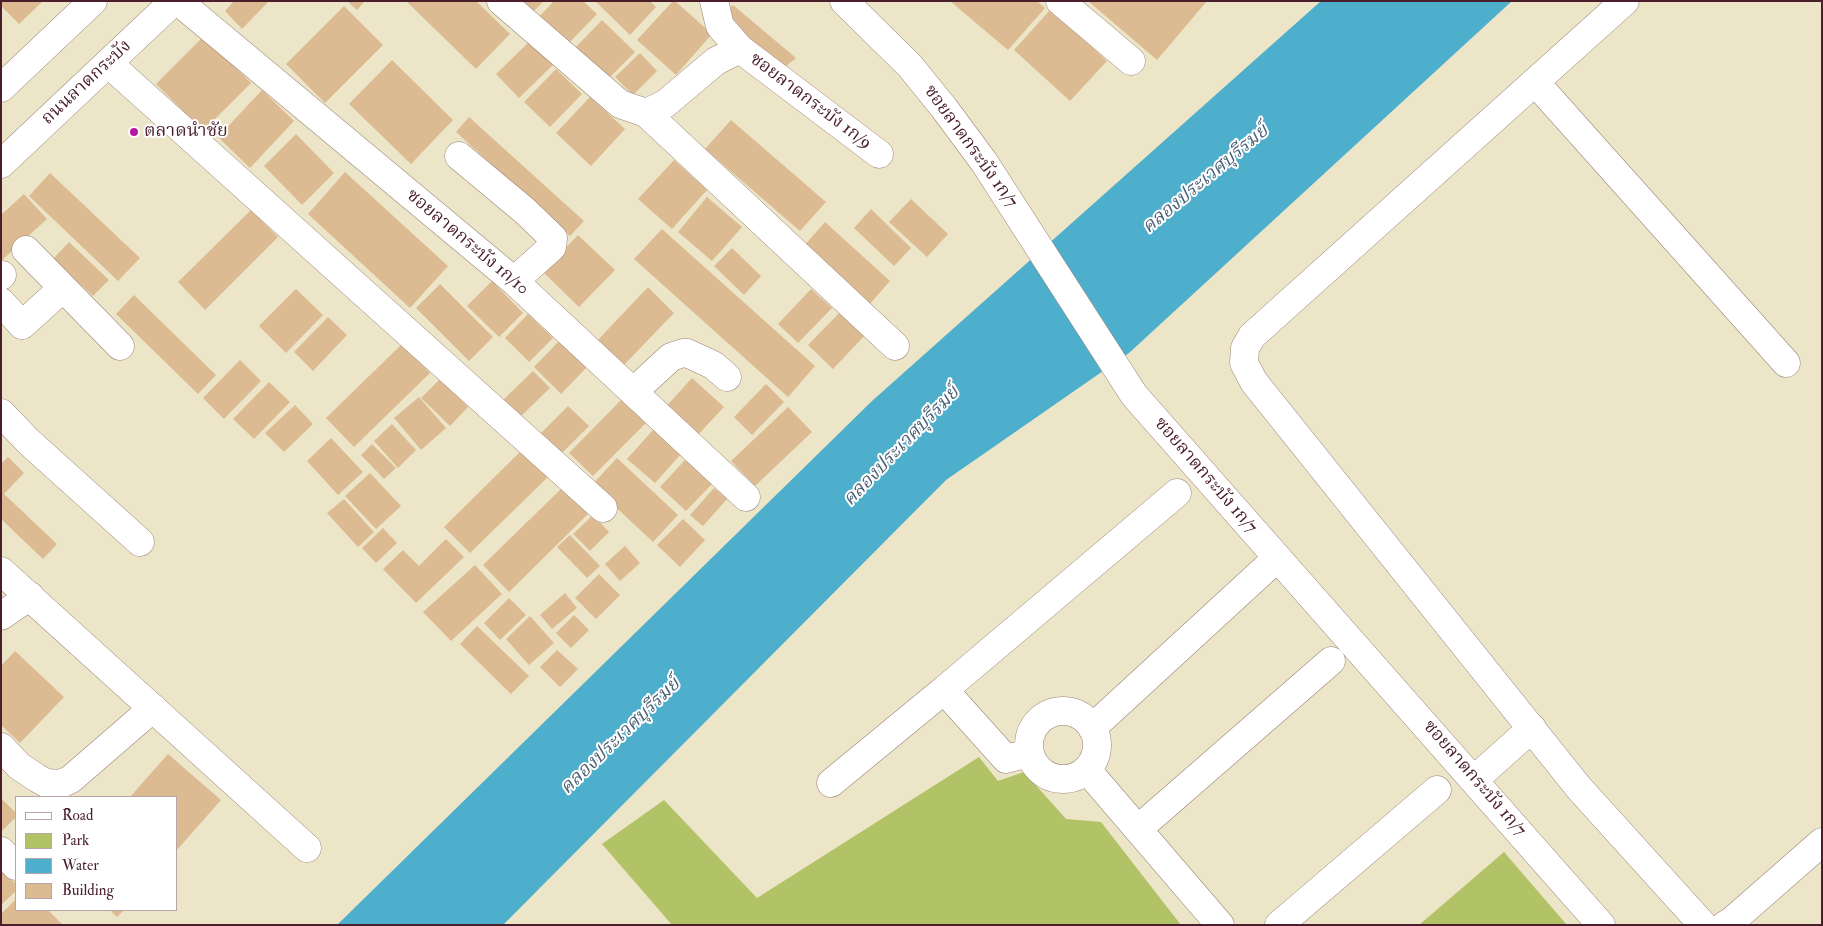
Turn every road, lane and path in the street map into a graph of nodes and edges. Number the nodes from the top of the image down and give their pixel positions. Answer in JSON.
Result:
{"nodes":[{"id":1,"x":92,"y":1,"type":"edge"},
{"id":2,"x":174,"y":1,"type":"edge"},
{"id":3,"x":178,"y":1,"type":"edge"},
{"id":4,"x":501,"y":1,"type":"edge"},
{"id":5,"x":714,"y":1,"type":"edge"},
{"id":6,"x":844,"y":1,"type":"edge"},
{"id":7,"x":1060,"y":1,"type":"edge"},
{"id":8,"x":1625,"y":1,"type":"edge"},
{"id":9,"x":740,"y":49,"type":"junction"},
{"id":10,"x":1131,"y":61,"type":"dead end"},
{"id":11,"x":108,"y":63,"type":"junction"},
{"id":12,"x":1535,"y":82,"type":"junction"},
{"id":13,"x":1,"y":88,"type":"edge"},
{"id":14,"x":646,"y":113,"type":"junction"},
{"id":15,"x":879,"y":154,"type":"dead end"},
{"id":16,"x":460,"y":156,"type":"dead end"},
{"id":17,"x":1,"y":164,"type":"edge"},
{"id":18,"x":26,"y":250,"type":"dead end"},
{"id":19,"x":514,"y":281,"type":"junction"},
{"id":20,"x":63,"y":288,"type":"junction"},
{"id":21,"x":1,"y":302,"type":"edge"},
{"id":22,"x":120,"y":346,"type":"dead end"},
{"id":23,"x":895,"y":346,"type":"dead end"},
{"id":24,"x":1786,"y":363,"type":"dead end"},
{"id":25,"x":727,"y":377,"type":"dead end"},
{"id":26,"x":633,"y":392,"type":"junction"},
{"id":27,"x":1,"y":413,"type":"edge"},
{"id":28,"x":1177,"y":492,"type":"dead end"},
{"id":29,"x":746,"y":497,"type":"dead end"},
{"id":30,"x":603,"y":508,"type":"dead end"},
{"id":31,"x":140,"y":542,"type":"dead end"},
{"id":32,"x":1277,"y":558,"type":"junction"},
{"id":33,"x":1,"y":571,"type":"edge"},
{"id":34,"x":30,"y":596,"type":"junction"},
{"id":35,"x":1,"y":616,"type":"edge"},
{"id":36,"x":1331,"y":661,"type":"dead end"},
{"id":37,"x":944,"y":690,"type":"junction"},
{"id":38,"x":153,"y":708,"type":"junction"},
{"id":39,"x":1092,"y":728,"type":"junction"},
{"id":40,"x":1532,"y":728,"type":"junction"},
{"id":41,"x":1,"y":747,"type":"edge"},
{"id":42,"x":1029,"y":753,"type":"junction"},
{"id":43,"x":1087,"y":770,"type":"junction"},
{"id":44,"x":1475,"y":780,"type":"junction"},
{"id":45,"x":831,"y":783,"type":"dead end"},
{"id":46,"x":1438,"y":790,"type":"dead end"},
{"id":47,"x":1138,"y":829,"type":"junction"},
{"id":48,"x":1822,"y":842,"type":"edge"},
{"id":49,"x":307,"y":848,"type":"dead end"},
{"id":50,"x":1,"y":851,"type":"edge"},
{"id":51,"x":15,"y":865,"type":"edge"},
{"id":52,"x":1220,"y":925,"type":"edge"},
{"id":53,"x":1279,"y":925,"type":"edge"},
{"id":54,"x":1601,"y":925,"type":"edge"},
{"id":55,"x":1703,"y":925,"type":"edge"},
{"id":56,"x":1725,"y":925,"type":"edge"}],
"edges":[{"from":1,"to":13,"type":"street"},
{"from":2,"to":11,"type":"street","name":"ถนนลาดกระบัง"},
{"from":3,"to":19,"type":"street","name":"ซอยลาดกระบัง 1ก/10"},
{"from":4,"to":14,"type":"street"},
{"from":5,"to":9,"type":"street"},
{"from":6,"to":32,"type":"street","name":"ซอยลาดกระบัง 1ก/7"},
{"from":7,"to":10,"type":"street"},
{"from":8,"to":12,"type":"street"},
{"from":9,"to":14,"type":"street","name":"ซอยลาดกระบัง 1ก/9"},
{"from":9,"to":15,"type":"street","name":"ซอยลาดกระบัง 1ก/9"},
{"from":11,"to":17,"type":"street","name":"ถนนลาดกระบัง"},
{"from":11,"to":30,"type":"street"},
{"from":12,"to":24,"type":"street"},
{"from":12,"to":40,"type":"street"},
{"from":14,"to":23,"type":"street"},
{"from":16,"to":19,"type":"street"},
{"from":18,"to":20,"type":"street"},
{"from":19,"to":26,"type":"street","name":"ซอยลาดกระบัง 1ก/10"},
{"from":20,"to":21,"type":"street"},
{"from":20,"to":22,"type":"street"},
{"from":25,"to":26,"type":"street"},
{"from":26,"to":29,"type":"street","name":"ซอยลาดกระบัง 1ก/10"},
{"from":27,"to":31,"type":"street"},
{"from":28,"to":37,"type":"street"},
{"from":32,"to":39,"type":"street"},
{"from":32,"to":44,"type":"street","name":"ซอยลาดกระบัง 1ก/7"},
{"from":33,"to":34,"type":"street"},
{"from":34,"to":35,"type":"street"},
{"from":34,"to":38,"type":"street"},
{"from":36,"to":47,"type":"street"},
{"from":37,"to":42,"type":"street"},
{"from":37,"to":45,"type":"street"},
{"from":38,"to":41,"type":"street"},
{"from":38,"to":49,"type":"street"},
{"from":39,"to":42,"type":"street"},
{"from":39,"to":43,"type":"street"},
{"from":40,"to":44,"type":"street"},
{"from":40,"to":55,"type":"street"},
{"from":42,"to":43,"type":"street"},
{"from":43,"to":47,"type":"street"},
{"from":44,"to":54,"type":"street","name":"ซอยลาดกระบัง 1ก/7"},
{"from":46,"to":53,"type":"street"},
{"from":47,"to":52,"type":"street"},
{"from":48,"to":56,"type":"street"},
{"from":50,"to":51,"type":"street"}]}
